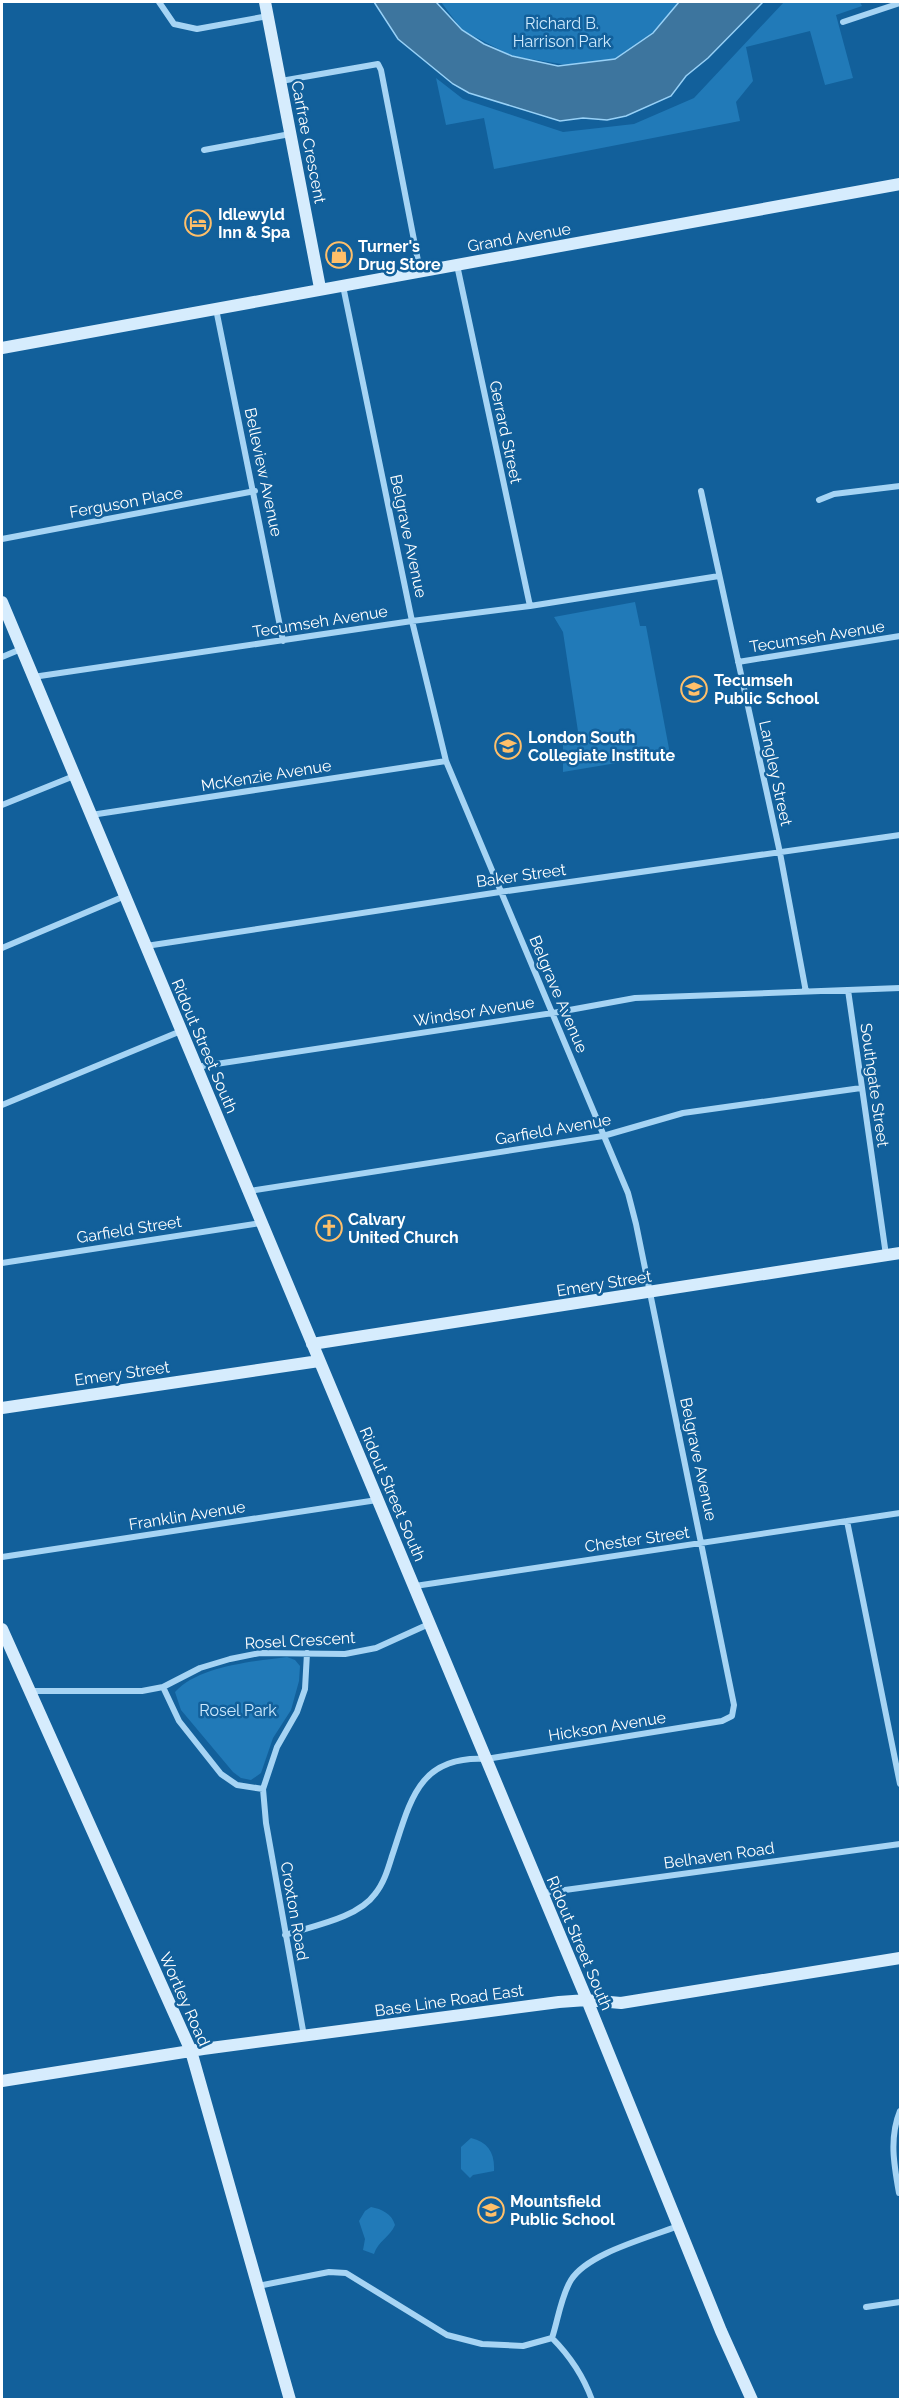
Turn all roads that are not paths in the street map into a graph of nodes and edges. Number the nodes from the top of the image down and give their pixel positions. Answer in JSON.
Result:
{"nodes":[{"id":1,"x":159,"y":2,"type":"edge"},
{"id":2,"x":266,"y":2,"type":"edge"},
{"id":3,"x":900,"y":3,"type":"edge"},
{"id":4,"x":268,"y":16,"type":"junction"},
{"id":5,"x":843,"y":22,"type":"dead end"},
{"id":6,"x":281,"y":81,"type":"junction"},
{"id":7,"x":291,"y":134,"type":"junction"},
{"id":8,"x":204,"y":150,"type":"dead end"},
{"id":9,"x":900,"y":184,"type":"edge"},
{"id":10,"x":457,"y":265,"type":"junction"},
{"id":11,"x":420,"y":271,"type":"junction"},
{"id":12,"x":343,"y":285,"type":"junction"},
{"id":13,"x":320,"y":288,"type":"junction"},
{"id":14,"x":216,"y":309,"type":"junction"},
{"id":15,"x":2,"y":348,"type":"edge"},
{"id":16,"x":900,"y":486,"type":"edge"},
{"id":17,"x":255,"y":491,"type":"junction"},
{"id":18,"x":701,"y":492,"type":"dead end"},
{"id":19,"x":819,"y":500,"type":"dead end"},
{"id":20,"x":2,"y":539,"type":"edge"},
{"id":21,"x":719,"y":576,"type":"junction"},
{"id":22,"x":2,"y":602,"type":"edge"},
{"id":23,"x":530,"y":606,"type":"junction"},
{"id":24,"x":412,"y":621,"type":"junction"},
{"id":25,"x":900,"y":636,"type":"edge"},
{"id":26,"x":284,"y":641,"type":"junction"},
{"id":27,"x":21,"y":649,"type":"junction"},
{"id":28,"x":2,"y":657,"type":"edge"},
{"id":29,"x":738,"y":662,"type":"junction"},
{"id":30,"x":33,"y":677,"type":"junction"},
{"id":31,"x":446,"y":761,"type":"junction"},
{"id":32,"x":74,"y":776,"type":"junction"},
{"id":33,"x":2,"y":806,"type":"edge"},
{"id":34,"x":90,"y":815,"type":"junction"},
{"id":35,"x":900,"y":834,"type":"edge"},
{"id":36,"x":780,"y":853,"type":"junction"},
{"id":37,"x":500,"y":892,"type":"junction"},
{"id":38,"x":125,"y":896,"type":"junction"},
{"id":39,"x":146,"y":946,"type":"junction"},
{"id":40,"x":2,"y":948,"type":"edge"},
{"id":41,"x":900,"y":988,"type":"edge"},
{"id":42,"x":848,"y":990,"type":"junction"},
{"id":43,"x":806,"y":992,"type":"junction"},
{"id":44,"x":553,"y":1013,"type":"junction"},
{"id":45,"x":181,"y":1031,"type":"junction"},
{"id":46,"x":196,"y":1067,"type":"junction"},
{"id":47,"x":861,"y":1088,"type":"junction"},
{"id":48,"x":2,"y":1105,"type":"edge"},
{"id":49,"x":603,"y":1136,"type":"junction"},
{"id":50,"x":248,"y":1191,"type":"junction"},
{"id":51,"x":261,"y":1222,"type":"junction"},
{"id":52,"x":900,"y":1253,"type":"edge"},
{"id":53,"x":886,"y":1255,"type":"junction"},
{"id":54,"x":2,"y":1263,"type":"edge"},
{"id":55,"x":651,"y":1292,"type":"junction"},
{"id":56,"x":312,"y":1344,"type":"junction"},
{"id":57,"x":319,"y":1361,"type":"junction"},
{"id":58,"x":2,"y":1408,"type":"edge"},
{"id":59,"x":377,"y":1500,"type":"junction"},
{"id":60,"x":900,"y":1514,"type":"edge"},
{"id":61,"x":847,"y":1521,"type":"junction"},
{"id":62,"x":702,"y":1543,"type":"junction"},
{"id":63,"x":2,"y":1557,"type":"edge"},
{"id":64,"x":414,"y":1587,"type":"junction"},
{"id":65,"x":429,"y":1624,"type":"junction"},
{"id":66,"x":2,"y":1629,"type":"edge"},
{"id":67,"x":307,"y":1653,"type":"junction"},
{"id":68,"x":163,"y":1688,"type":"junction"},
{"id":69,"x":30,"y":1691,"type":"junction"},
{"id":70,"x":732,"y":1716,"type":"joint"},
{"id":71,"x":486,"y":1759,"type":"junction"},
{"id":72,"x":900,"y":1784,"type":"edge"},
{"id":73,"x":263,"y":1789,"type":"junction"},
{"id":74,"x":900,"y":1844,"type":"edge"},
{"id":75,"x":542,"y":1893,"type":"junction"},
{"id":76,"x":285,"y":1935,"type":"junction"},
{"id":77,"x":900,"y":1958,"type":"edge"},
{"id":78,"x":587,"y":2000,"type":"junction"},
{"id":79,"x":304,"y":2036,"type":"junction"},
{"id":80,"x":191,"y":2051,"type":"junction"},
{"id":81,"x":2,"y":2081,"type":"edge"},
{"id":82,"x":900,"y":2111,"type":"edge"},
{"id":83,"x":899,"y":2193,"type":"dead end"},
{"id":84,"x":678,"y":2226,"type":"junction"},
{"id":85,"x":258,"y":2286,"type":"junction"},
{"id":86,"x":900,"y":2302,"type":"edge"},
{"id":87,"x":866,"y":2307,"type":"dead end"},
{"id":88,"x":552,"y":2338,"type":"junction"},
{"id":89,"x":290,"y":2400,"type":"edge"},
{"id":90,"x":592,"y":2400,"type":"edge"},
{"id":91,"x":752,"y":2400,"type":"edge"}],
"edges":[{"from":1,"to":4,"type":"street"},
{"from":2,"to":4,"type":"street","name":"Carfrae Crescent"},
{"from":3,"to":5,"type":"street"},
{"from":4,"to":6,"type":"street","name":"Carfrae Crescent"},
{"from":6,"to":7,"type":"street","name":"Carfrae Crescent"},
{"from":6,"to":11,"type":"street"},
{"from":7,"to":8,"type":"street"},
{"from":7,"to":13,"type":"street","name":"Carfrae Crescent"},
{"from":9,"to":10,"type":"street","name":"Grand Avenue"},
{"from":10,"to":11,"type":"street","name":"Grand Avenue"},
{"from":10,"to":23,"type":"street","name":"Gerrard Street"},
{"from":11,"to":12,"type":"street","name":"Grand Avenue"},
{"from":12,"to":13,"type":"street","name":"Grand Avenue"},
{"from":12,"to":24,"type":"street","name":"Belgrave Avenue"},
{"from":13,"to":14,"type":"street","name":"Grand Avenue"},
{"from":14,"to":15,"type":"street","name":"Grand Avenue"},
{"from":14,"to":17,"type":"street","name":"Belleview Avenue"},
{"from":16,"to":19,"type":"street"},
{"from":17,"to":20,"type":"street","name":"Ferguson Place"},
{"from":17,"to":26,"type":"street","name":"Belleview Avenue"},
{"from":18,"to":21,"type":"street","name":"Langley Street"},
{"from":21,"to":23,"type":"street","name":"Tecumseh Avenue"},
{"from":21,"to":29,"type":"street","name":"Langley Street"},
{"from":22,"to":27,"type":"street","name":"Ridout Street South"},
{"from":23,"to":24,"type":"street","name":"Tecumseh Avenue"},
{"from":24,"to":26,"type":"street","name":"Tecumseh Avenue"},
{"from":24,"to":31,"type":"street","name":"Belgrave Avenue"},
{"from":25,"to":29,"type":"street","name":"Tecumseh Avenue"},
{"from":26,"to":30,"type":"street","name":"Tecumseh Avenue"},
{"from":27,"to":28,"type":"street"},
{"from":27,"to":30,"type":"street","name":"Ridout Street South"},
{"from":29,"to":36,"type":"street","name":"Langley Street"},
{"from":30,"to":32,"type":"street","name":"Ridout Street South"},
{"from":31,"to":34,"type":"street","name":"McKenzie Avenue"},
{"from":31,"to":37,"type":"street","name":"Belgrave Avenue"},
{"from":32,"to":33,"type":"street"},
{"from":32,"to":34,"type":"street","name":"Ridout Street South"},
{"from":34,"to":38,"type":"street","name":"Ridout Street South"},
{"from":35,"to":36,"type":"street","name":"Baker Street"},
{"from":36,"to":37,"type":"street","name":"Baker Street"},
{"from":36,"to":43,"type":"street","name":"Langley Street"},
{"from":37,"to":39,"type":"street","name":"Baker Street"},
{"from":37,"to":44,"type":"street","name":"Belgrave Avenue"},
{"from":38,"to":39,"type":"street","name":"Ridout Street South"},
{"from":38,"to":40,"type":"street"},
{"from":39,"to":45,"type":"street","name":"Ridout Street South"},
{"from":41,"to":42,"type":"street","name":"Windsor Avenue"},
{"from":42,"to":43,"type":"street","name":"Windsor Avenue"},
{"from":42,"to":47,"type":"street","name":"Southgate Street"},
{"from":43,"to":44,"type":"street","name":"Windsor Avenue"},
{"from":44,"to":46,"type":"street","name":"Windsor Avenue"},
{"from":44,"to":49,"type":"street","name":"Belgrave Avenue"},
{"from":45,"to":46,"type":"street","name":"Ridout Street South"},
{"from":45,"to":48,"type":"street"},
{"from":46,"to":50,"type":"street","name":"Ridout Street South"},
{"from":47,"to":49,"type":"street","name":"Garfield Avenue"},
{"from":47,"to":53,"type":"street","name":"Southgate Street"},
{"from":49,"to":50,"type":"street","name":"Garfield Avenue"},
{"from":49,"to":55,"type":"street","name":"Belgrave Avenue"},
{"from":50,"to":51,"type":"street","name":"Ridout Street South"},
{"from":51,"to":54,"type":"street","name":"Garfield Street"},
{"from":51,"to":56,"type":"street","name":"Ridout Street South"},
{"from":52,"to":53,"type":"street","name":"Emery Street"},
{"from":53,"to":55,"type":"street","name":"Emery Street"},
{"from":55,"to":56,"type":"street","name":"Emery Street"},
{"from":55,"to":62,"type":"street","name":"Belgrave Avenue"},
{"from":56,"to":57,"type":"street","name":"Ridout Street South"},
{"from":57,"to":58,"type":"street","name":"Emery Street"},
{"from":57,"to":59,"type":"street","name":"Ridout Street South"},
{"from":59,"to":63,"type":"street","name":"Franklin Avenue"},
{"from":59,"to":64,"type":"street","name":"Ridout Street South"},
{"from":60,"to":61,"type":"street","name":"Chester Street"},
{"from":61,"to":62,"type":"street","name":"Chester Street"},
{"from":61,"to":72,"type":"street"},
{"from":62,"to":64,"type":"street","name":"Chester Street"},
{"from":62,"to":70,"type":"street","name":"Belgrave Avenue"},
{"from":64,"to":65,"type":"street","name":"Ridout Street South"},
{"from":65,"to":67,"type":"street","name":"Rosel Crescent"},
{"from":65,"to":71,"type":"street","name":"Ridout Street South"},
{"from":66,"to":69,"type":"street","name":"Wortley Road"},
{"from":67,"to":68,"type":"street","name":"Rosel Crescent"},
{"from":67,"to":73,"type":"street","name":"Croxton Road"},
{"from":68,"to":69,"type":"street","name":"Rosel Crescent"},
{"from":68,"to":73,"type":"street"},
{"from":69,"to":80,"type":"street","name":"Wortley Road"},
{"from":70,"to":71,"type":"street","name":"Hickson Avenue"},
{"from":71,"to":75,"type":"street","name":"Ridout Street South"},
{"from":71,"to":76,"type":"street","name":"Hickson Avenue"},
{"from":73,"to":76,"type":"street","name":"Croxton Road"},
{"from":74,"to":75,"type":"street","name":"Belhaven Road"},
{"from":75,"to":78,"type":"street","name":"Ridout Street South"},
{"from":76,"to":79,"type":"street","name":"Croxton Road"},
{"from":77,"to":78,"type":"street","name":"Base Line Road East"},
{"from":78,"to":79,"type":"street","name":"Base Line Road East"},
{"from":78,"to":84,"type":"street","name":"Ridout Street South"},
{"from":79,"to":80,"type":"street","name":"Base Line Road East"},
{"from":80,"to":81,"type":"street","name":"Base Line Road East"},
{"from":80,"to":85,"type":"street","name":"Wortley Road"},
{"from":82,"to":83,"type":"street"},
{"from":84,"to":88,"type":"street"},
{"from":84,"to":91,"type":"street","name":"Ridout Street South"},
{"from":85,"to":88,"type":"street"},
{"from":85,"to":89,"type":"street","name":"Wortley Road"},
{"from":86,"to":87,"type":"street"},
{"from":88,"to":90,"type":"street"}]}
